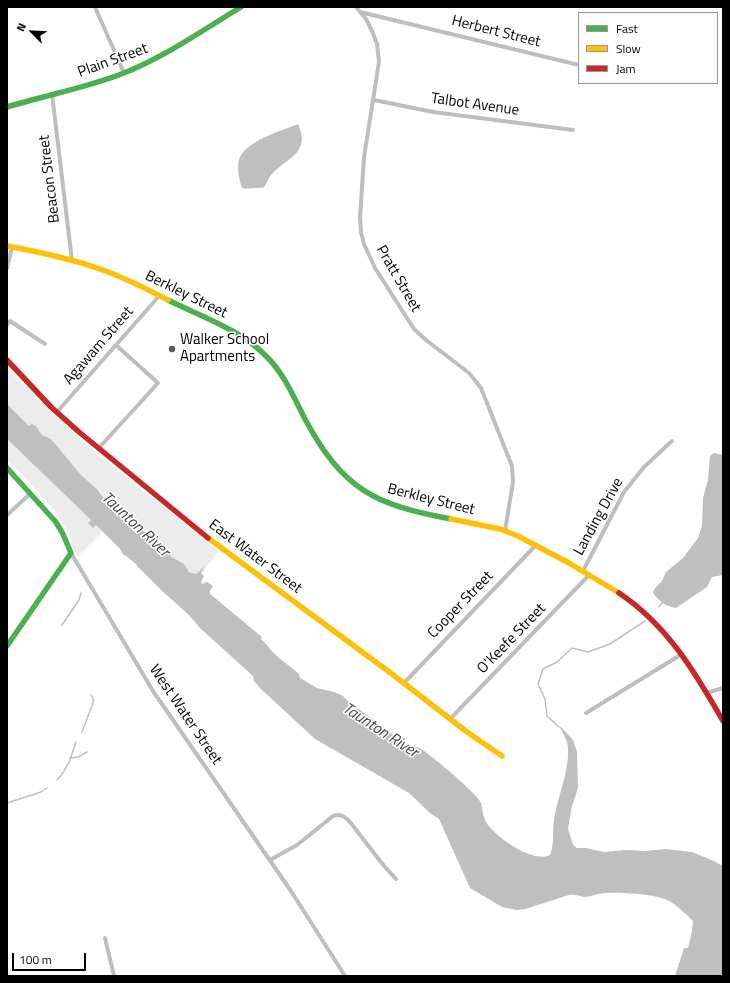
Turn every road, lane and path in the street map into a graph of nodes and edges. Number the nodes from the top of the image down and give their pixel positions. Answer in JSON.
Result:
{"nodes":[{"id":1,"x":95,"y":7,"type":"edge"},
{"id":2,"x":241,"y":7,"type":"edge"},
{"id":3,"x":356,"y":7,"type":"edge"},
{"id":4,"x":360,"y":12,"type":"junction"},
{"id":5,"x":578,"y":65,"type":"edge"},
{"id":6,"x":124,"y":73,"type":"junction"},
{"id":7,"x":52,"y":94,"type":"junction"},
{"id":8,"x":374,"y":100,"type":"junction"},
{"id":9,"x":7,"y":108,"type":"edge"},
{"id":10,"x":573,"y":130,"type":"dead end"},
{"id":11,"x":9,"y":247,"type":"edge"},
{"id":12,"x":72,"y":261,"type":"junction"},
{"id":13,"x":7,"y":268,"type":"edge"},
{"id":14,"x":160,"y":295,"type":"junction"},
{"id":15,"x":7,"y":325,"type":"edge"},
{"id":16,"x":45,"y":344,"type":"dead end"},
{"id":17,"x":116,"y":345,"type":"junction"},
{"id":18,"x":7,"y":360,"type":"edge"},
{"id":19,"x":57,"y":412,"type":"junction"},
{"id":20,"x":672,"y":441,"type":"dead end"},
{"id":21,"x":98,"y":449,"type":"junction"},
{"id":22,"x":7,"y":468,"type":"edge"},
{"id":23,"x":31,"y":493,"type":"junction"},
{"id":24,"x":7,"y":515,"type":"edge"},
{"id":25,"x":505,"y":531,"type":"junction"},
{"id":26,"x":536,"y":545,"type":"junction"},
{"id":27,"x":71,"y":553,"type":"junction"},
{"id":28,"x":583,"y":571,"type":"junction"},
{"id":29,"x":589,"y":575,"type":"junction"},
{"id":30,"x":7,"y":646,"type":"edge"},
{"id":31,"x":682,"y":654,"type":"junction"},
{"id":32,"x":404,"y":683,"type":"junction"},
{"id":33,"x":723,"y":688,"type":"edge"},
{"id":34,"x":706,"y":693,"type":"junction"},
{"id":35,"x":586,"y":713,"type":"dead end"},
{"id":36,"x":452,"y":718,"type":"junction"},
{"id":37,"x":723,"y":721,"type":"edge"},
{"id":38,"x":502,"y":756,"type":"dead end"},
{"id":39,"x":270,"y":860,"type":"junction"},
{"id":40,"x":396,"y":879,"type":"dead end"},
{"id":41,"x":105,"y":938,"type":"dead end"},
{"id":42,"x":114,"y":976,"type":"edge"},
{"id":43,"x":345,"y":976,"type":"edge"}],
"edges":[{"from":1,"to":6,"type":"street"},
{"from":2,"to":6,"type":"main road","name":"Plain Street"},
{"from":3,"to":4,"type":"street","name":"Pratt Street"},
{"from":4,"to":5,"type":"street","name":"Herbert Street"},
{"from":4,"to":8,"type":"street","name":"Pratt Street"},
{"from":6,"to":7,"type":"main road","name":"Plain Street"},
{"from":7,"to":9,"type":"main road","name":"Plain Street"},
{"from":7,"to":12,"type":"street","name":"Beacon Street"},
{"from":8,"to":10,"type":"street","name":"Talbot Avenue"},
{"from":8,"to":25,"type":"street","name":"Pratt Street"},
{"from":11,"to":12,"type":"main road","name":"Berkley Street"},
{"from":11,"to":13,"type":"street"},
{"from":12,"to":14,"type":"main road","name":"Berkley Street"},
{"from":14,"to":17,"type":"street","name":"Agawam Street"},
{"from":14,"to":25,"type":"main road","name":"Berkley Street"},
{"from":15,"to":16,"type":"street"},
{"from":17,"to":19,"type":"street","name":"Agawam Street"},
{"from":17,"to":21,"type":"street"},
{"from":18,"to":19,"type":"main road","name":"East Water Street"},
{"from":19,"to":21,"type":"main road","name":"East Water Street"},
{"from":20,"to":28,"type":"street","name":"Landing Drive"},
{"from":21,"to":32,"type":"main road","name":"East Water Street"},
{"from":22,"to":23,"type":"main road","name":"West Water Street"},
{"from":23,"to":24,"type":"street"},
{"from":23,"to":27,"type":"main road","name":"West Water Street"},
{"from":25,"to":26,"type":"main road","name":"Berkley Street"},
{"from":26,"to":28,"type":"main road","name":"Berkley Street"},
{"from":26,"to":32,"type":"street","name":"Cooper Street"},
{"from":27,"to":30,"type":"main road"},
{"from":27,"to":39,"type":"street","name":"West Water Street"},
{"from":28,"to":29,"type":"main road","name":"Berkley Street"},
{"from":29,"to":31,"type":"main road","name":"Berkley Street"},
{"from":29,"to":36,"type":"street","name":"O'Keefe Street"},
{"from":31,"to":34,"type":"main road","name":"Berkley Street"},
{"from":31,"to":35,"type":"street"},
{"from":32,"to":36,"type":"main road","name":"East Water Street"},
{"from":33,"to":34,"type":"street"},
{"from":34,"to":37,"type":"main road","name":"Berkley Street"},
{"from":36,"to":38,"type":"main road","name":"East Water Street"},
{"from":39,"to":40,"type":"street"},
{"from":39,"to":43,"type":"street","name":"West Water Street"},
{"from":41,"to":42,"type":"street"}]}
